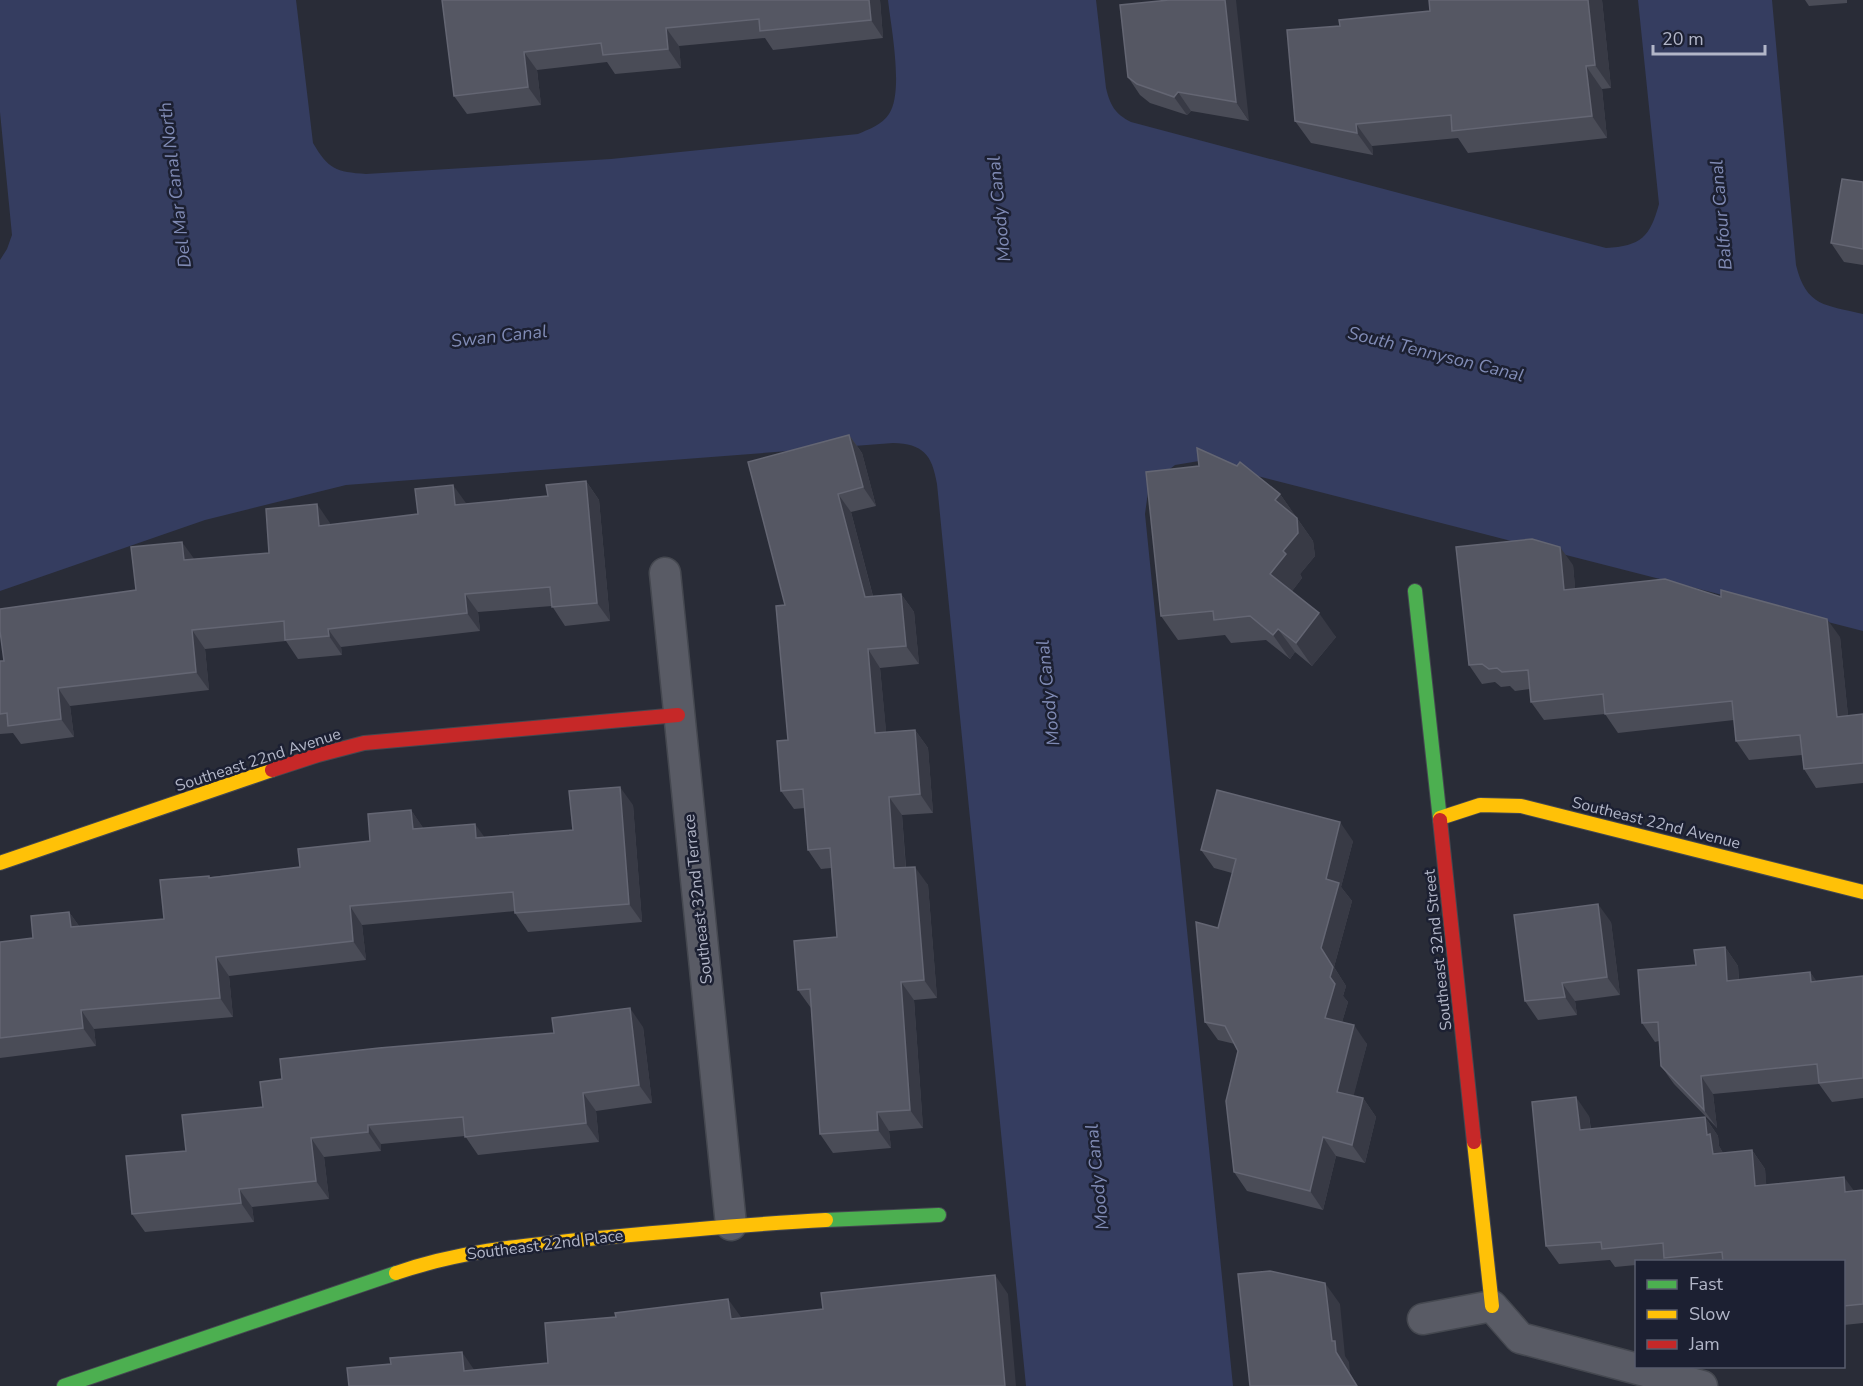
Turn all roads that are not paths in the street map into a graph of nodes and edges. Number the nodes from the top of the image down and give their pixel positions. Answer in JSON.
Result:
{"nodes":[{"id":1,"x":665,"y":573,"type":"dead end"},
{"id":2,"x":1415,"y":591,"type":"dead end"},
{"id":3,"x":678,"y":715,"type":"junction"},
{"id":4,"x":1440,"y":818,"type":"junction"},
{"id":5,"x":0,"y":863,"type":"edge"},
{"id":6,"x":1863,"y":892,"type":"edge"},
{"id":7,"x":939,"y":1215,"type":"dead end"},
{"id":8,"x":731,"y":1225,"type":"junction"},
{"id":9,"x":1492,"y":1306,"type":"junction"},
{"id":10,"x":1423,"y":1319,"type":"dead end"},
{"id":11,"x":64,"y":1386,"type":"edge"},
{"id":12,"x":1702,"y":1386,"type":"edge"}],
"edges":[{"from":1,"to":3,"type":"street","name":"Southeast 32nd Terrace"},
{"from":2,"to":4,"type":"street","name":"Southeast 32nd Street"},
{"from":3,"to":5,"type":"street","name":"Southeast 22nd Avenue"},
{"from":3,"to":8,"type":"street","name":"Southeast 32nd Terrace"},
{"from":4,"to":6,"type":"street","name":"Southeast 22nd Avenue"},
{"from":4,"to":9,"type":"street","name":"Southeast 32nd Street"},
{"from":7,"to":8,"type":"street","name":"Southeast 22nd Place"},
{"from":8,"to":11,"type":"street","name":"Southeast 22nd Place"},
{"from":9,"to":10,"type":"street"},
{"from":9,"to":12,"type":"street"}]}
